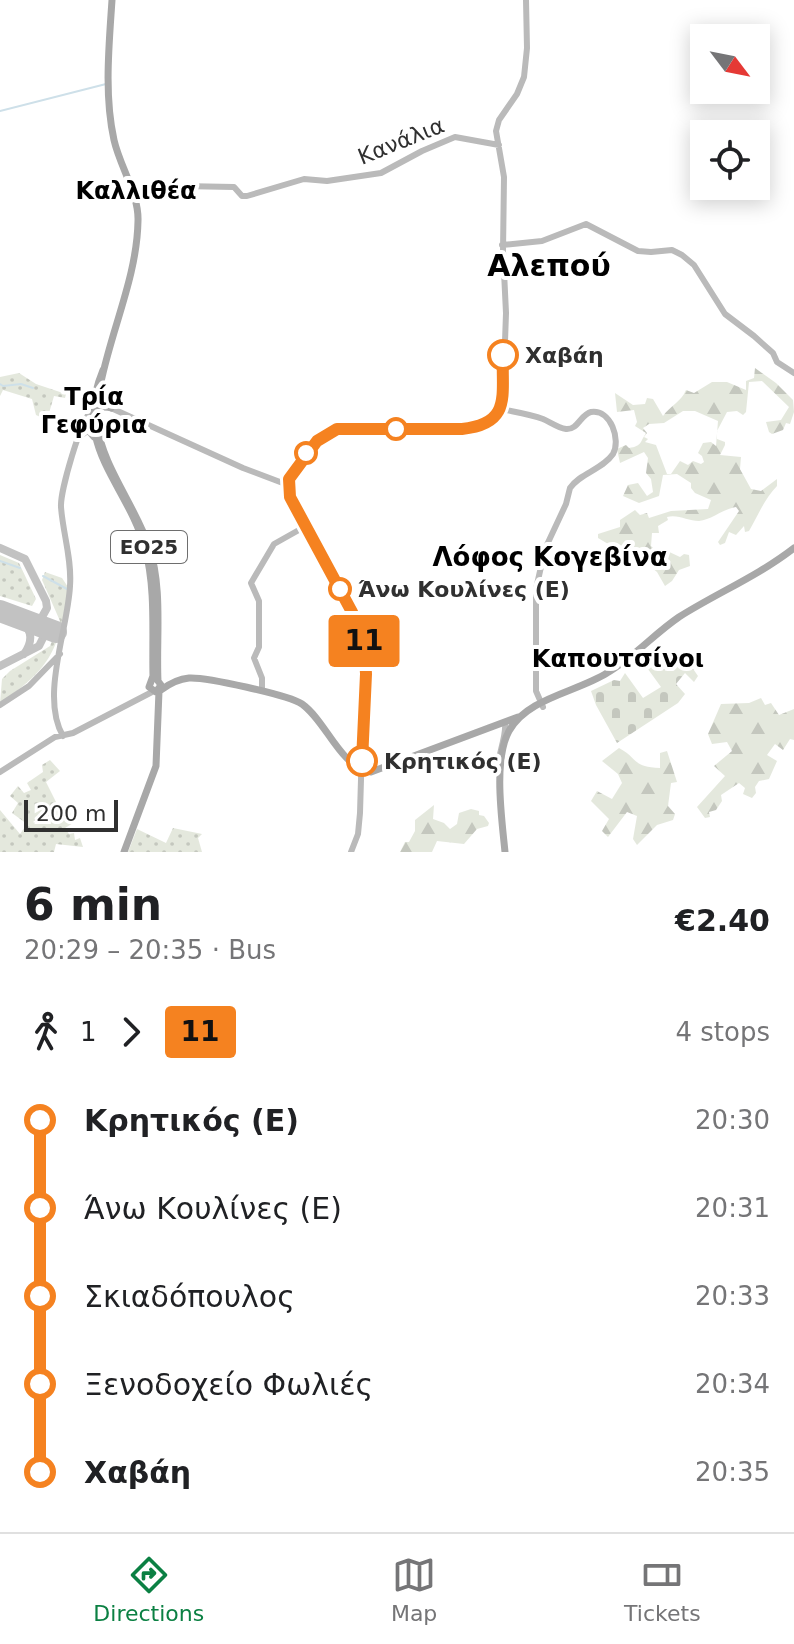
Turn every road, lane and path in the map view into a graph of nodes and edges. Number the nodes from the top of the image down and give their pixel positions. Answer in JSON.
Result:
{"nodes":[{"id":1,"x":112,"y":0,"type":"edge"},
{"id":2,"x":526,"y":0,"type":"edge"},
{"id":3,"x":499,"y":145,"type":"junction"},
{"id":4,"x":134,"y":197,"type":"junction"},
{"id":5,"x":502,"y":245,"type":"junction"},
{"id":6,"x":103,"y":370,"type":"junction"},
{"id":7,"x":794,"y":373,"type":"edge"},
{"id":8,"x":98,"y":394,"type":"junction"},
{"id":9,"x":501,"y":409,"type":"junction"},
{"id":10,"x":114,"y":410,"type":"junction"},
{"id":11,"x":96,"y":412,"type":"junction"},
{"id":12,"x":80,"y":437,"type":"junction"},
{"id":13,"x":95,"y":439,"type":"junction"},
{"id":14,"x":288,"y":485,"type":"junction"},
{"id":15,"x":306,"y":526,"type":"junction"},
{"id":16,"x":794,"y":551,"type":"edge"},
{"id":17,"x":65,"y":625,"type":"junction"},
{"id":18,"x":60,"y":654,"type":"junction"},
{"id":19,"x":48,"y":665,"type":"junction"},
{"id":20,"x":58,"y":668,"type":"junction"},
{"id":21,"x":155,"y":687,"type":"junction"},
{"id":22,"x":262,"y":690,"type":"junction"},
{"id":23,"x":0,"y":705,"type":"edge"},
{"id":24,"x":542,"y":706,"type":"junction"},
{"id":25,"x":524,"y":714,"type":"junction"},
{"id":26,"x":505,"y":722,"type":"junction"},
{"id":27,"x":63,"y":736,"type":"junction"},
{"id":28,"x":506,"y":740,"type":"junction"},
{"id":29,"x":0,"y":772,"type":"edge"},
{"id":30,"x":362,"y":774,"type":"junction"},
{"id":31,"x":501,"y":796,"type":"junction"},
{"id":32,"x":122,"y":852,"type":"edge"},
{"id":33,"x":351,"y":852,"type":"edge"},
{"id":34,"x":505,"y":852,"type":"edge"}],
"edges":[{"from":1,"to":4,"type":"main road","number":"ΕΟ25"},
{"from":2,"to":3,"type":"main road"},
{"from":3,"to":4,"type":"main road","name":"Κανάλια"},
{"from":3,"to":5,"type":"main road"},
{"from":4,"to":6,"type":"main road","number":"ΕΟ25"},
{"from":5,"to":7,"type":"main road"},
{"from":5,"to":9,"type":"main road"},
{"from":6,"to":8,"type":"main road","number":"ΕΟ25"},
{"from":6,"to":11,"type":"main road","number":"ΕΟ25"},
{"from":8,"to":10,"type":"main road"},
{"from":8,"to":11,"type":"main road","number":"ΕΟ25"},
{"from":9,"to":14,"type":"main road"},
{"from":9,"to":24,"type":"main road"},
{"from":10,"to":11,"type":"main road"},
{"from":10,"to":14,"type":"main road"},
{"from":11,"to":12,"type":"main road"},
{"from":11,"to":13,"type":"main road","number":"ΕΟ25"},
{"from":11,"to":21,"type":"main road","number":"ΕΟ25"},
{"from":12,"to":13,"type":"main road"},
{"from":12,"to":17,"type":"main road"},
{"from":13,"to":21,"type":"main road","number":"ΕΟ25"},
{"from":14,"to":15,"type":"main road"},
{"from":15,"to":22,"type":"main road"},
{"from":15,"to":30,"type":"main road"},
{"from":16,"to":24,"type":"main road"},
{"from":16,"to":24,"type":"main road"},
{"from":17,"to":18,"type":"main road"},
{"from":17,"to":19,"type":"main road"},
{"from":18,"to":19,"type":"main road"},
{"from":18,"to":20,"type":"main road"},
{"from":19,"to":20,"type":"main road"},
{"from":19,"to":23,"type":"main road"},
{"from":20,"to":27,"type":"main road"},
{"from":21,"to":22,"type":"main road"},
{"from":21,"to":27,"type":"main road"},
{"from":21,"to":32,"type":"main road","number":"ΕΟ25"},
{"from":22,"to":30,"type":"main road"},
{"from":24,"to":25,"type":"main road"},
{"from":24,"to":28,"type":"main road"},
{"from":25,"to":26,"type":"main road"},
{"from":25,"to":28,"type":"main road"},
{"from":26,"to":30,"type":"main road"},
{"from":26,"to":31,"type":"main road"},
{"from":27,"to":29,"type":"main road"},
{"from":28,"to":31,"type":"main road"},
{"from":30,"to":33,"type":"main road"},
{"from":31,"to":34,"type":"main road"}]}
